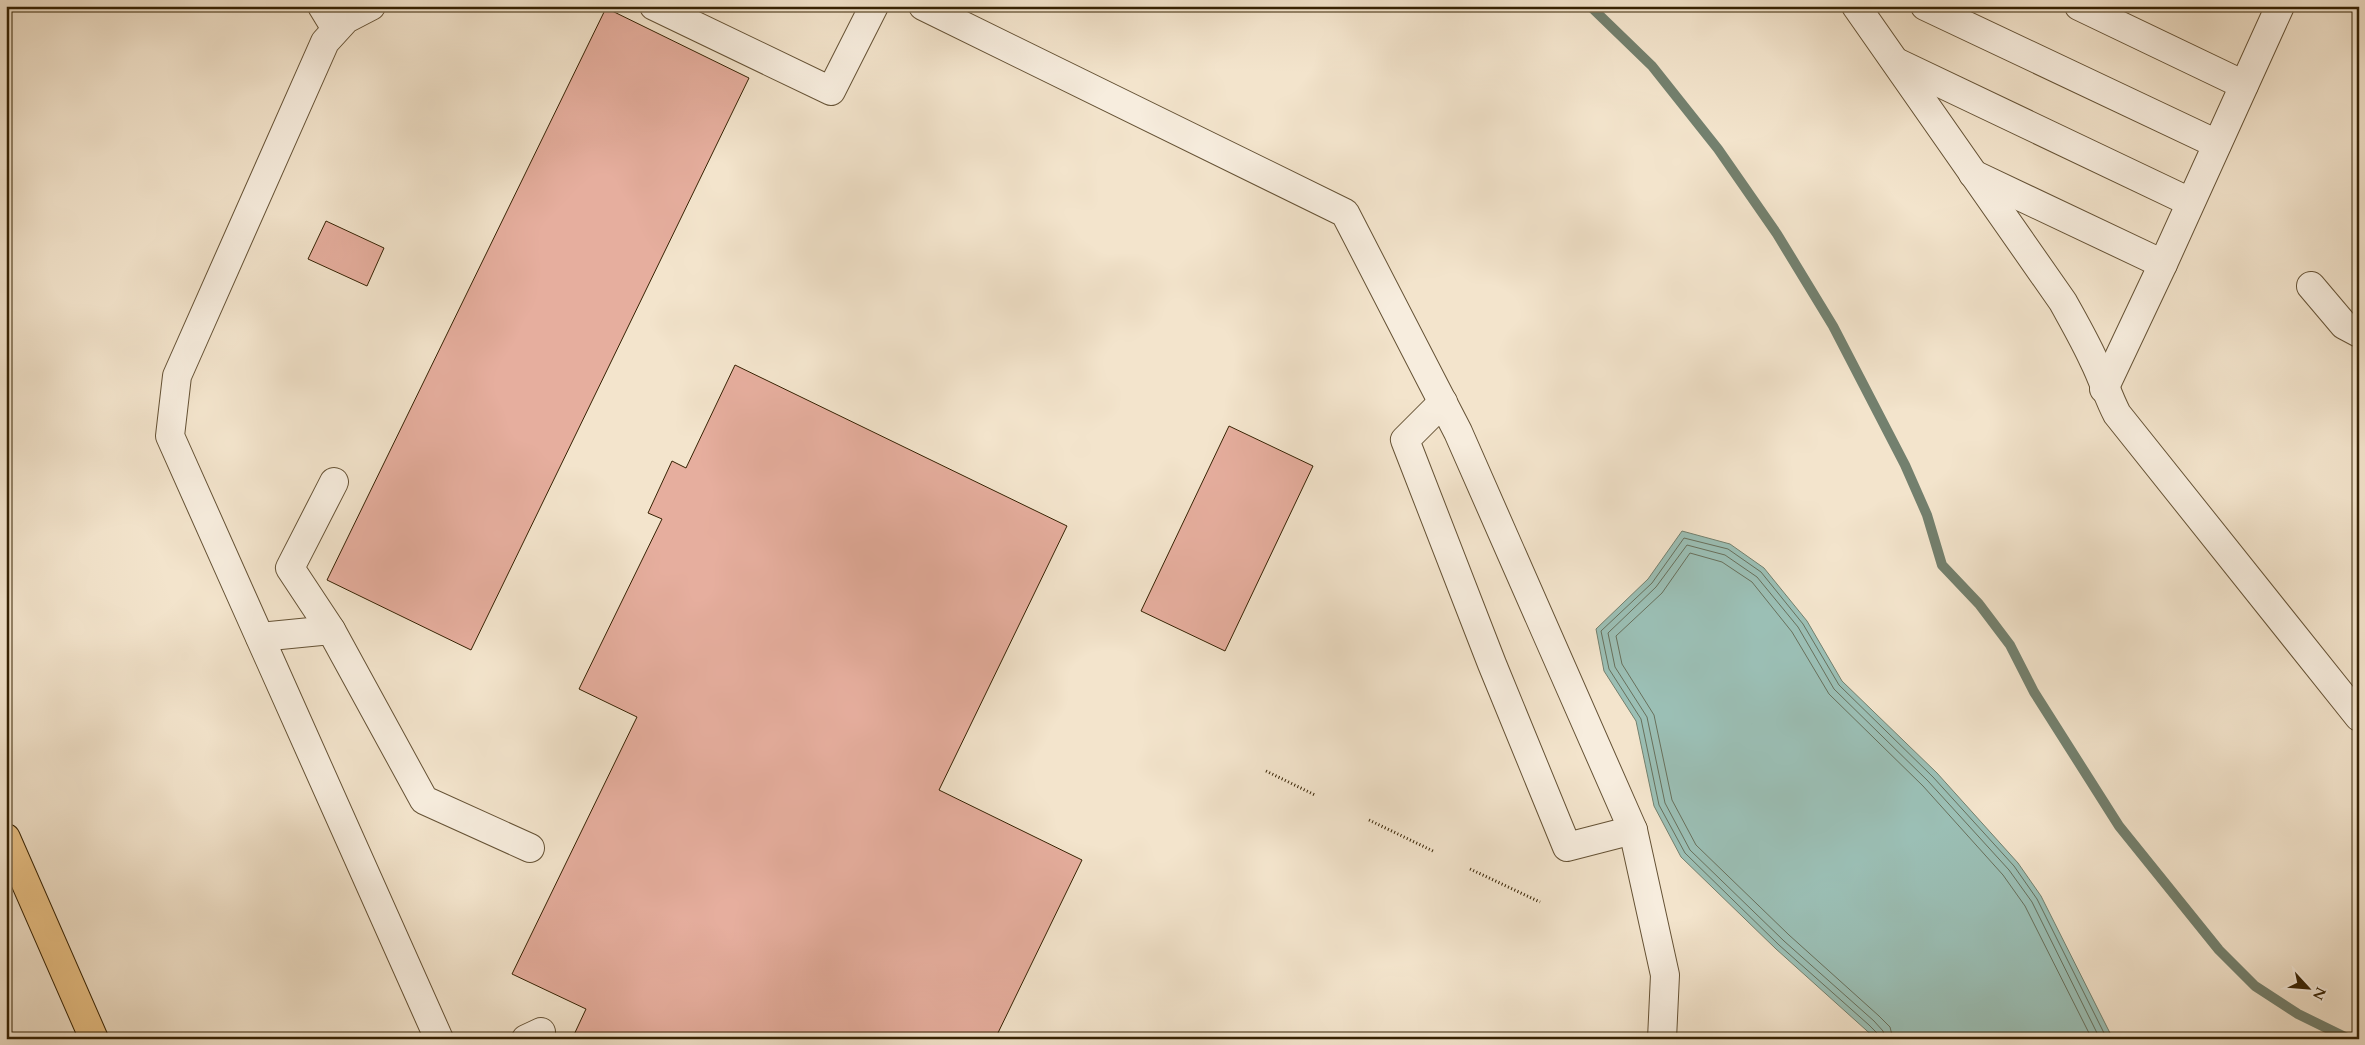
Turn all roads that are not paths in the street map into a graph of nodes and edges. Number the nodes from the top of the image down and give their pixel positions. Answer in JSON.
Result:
{"nodes":[{"id":1,"x":322,"y":6,"type":"edge"},
{"id":2,"x":371,"y":6,"type":"edge"},
{"id":3,"x":654,"y":6,"type":"edge"},
{"id":4,"x":874,"y":6,"type":"edge"},
{"id":5,"x":923,"y":6,"type":"edge"},
{"id":6,"x":1856,"y":6,"type":"edge"},
{"id":7,"x":1925,"y":6,"type":"edge"},
{"id":8,"x":2080,"y":6,"type":"edge"},
{"id":9,"x":2274,"y":8,"type":"edge"},
{"id":10,"x":336,"y":29,"type":"junction"},
{"id":11,"x":1896,"y":62,"type":"junction"},
{"id":12,"x":2244,"y":85,"type":"junction"},
{"id":13,"x":2217,"y":144,"type":"junction"},
{"id":14,"x":1971,"y":173,"type":"junction"},
{"id":15,"x":2190,"y":202,"type":"junction"},
{"id":16,"x":2163,"y":264,"type":"junction"},
{"id":17,"x":2311,"y":286,"type":"dead end"},
{"id":18,"x":2359,"y":333,"type":"edge"},
{"id":19,"x":2104,"y":389,"type":"junction"},
{"id":20,"x":1442,"y":402,"type":"junction"},
{"id":21,"x":334,"y":482,"type":"dead end"},
{"id":22,"x":331,"y":630,"type":"junction"},
{"id":23,"x":260,"y":637,"type":"junction"},
{"id":24,"x":2359,"y":717,"type":"edge"},
{"id":25,"x":1633,"y":830,"type":"junction"},
{"id":26,"x":6,"y":838,"type":"edge"},
{"id":27,"x":530,"y":848,"type":"dead end"},
{"id":28,"x":94,"y":1039,"type":"edge"},
{"id":29,"x":439,"y":1039,"type":"edge"},
{"id":30,"x":1662,"y":1039,"type":"edge"}],
"edges":[{"from":1,"to":10,"type":"lane"},
{"from":2,"to":10,"type":"lane"},
{"from":3,"to":4,"type":"lane"},
{"from":5,"to":20,"type":"lane"},
{"from":6,"to":11,"type":"lane"},
{"from":7,"to":13,"type":"lane"},
{"from":8,"to":12,"type":"lane"},
{"from":9,"to":12,"type":"lane"},
{"from":10,"to":23,"type":"lane"},
{"from":11,"to":14,"type":"lane"},
{"from":11,"to":15,"type":"lane"},
{"from":12,"to":13,"type":"lane"},
{"from":13,"to":15,"type":"lane"},
{"from":14,"to":16,"type":"lane"},
{"from":14,"to":19,"type":"lane"},
{"from":15,"to":16,"type":"lane"},
{"from":16,"to":19,"type":"lane"},
{"from":17,"to":18,"type":"lane"},
{"from":19,"to":24,"type":"lane"},
{"from":20,"to":25,"type":"lane"},
{"from":20,"to":25,"type":"lane"},
{"from":21,"to":22,"type":"lane"},
{"from":22,"to":23,"type":"lane"},
{"from":22,"to":27,"type":"lane"},
{"from":23,"to":29,"type":"lane"},
{"from":25,"to":30,"type":"lane"},
{"from":26,"to":28,"type":"highway"}]}
